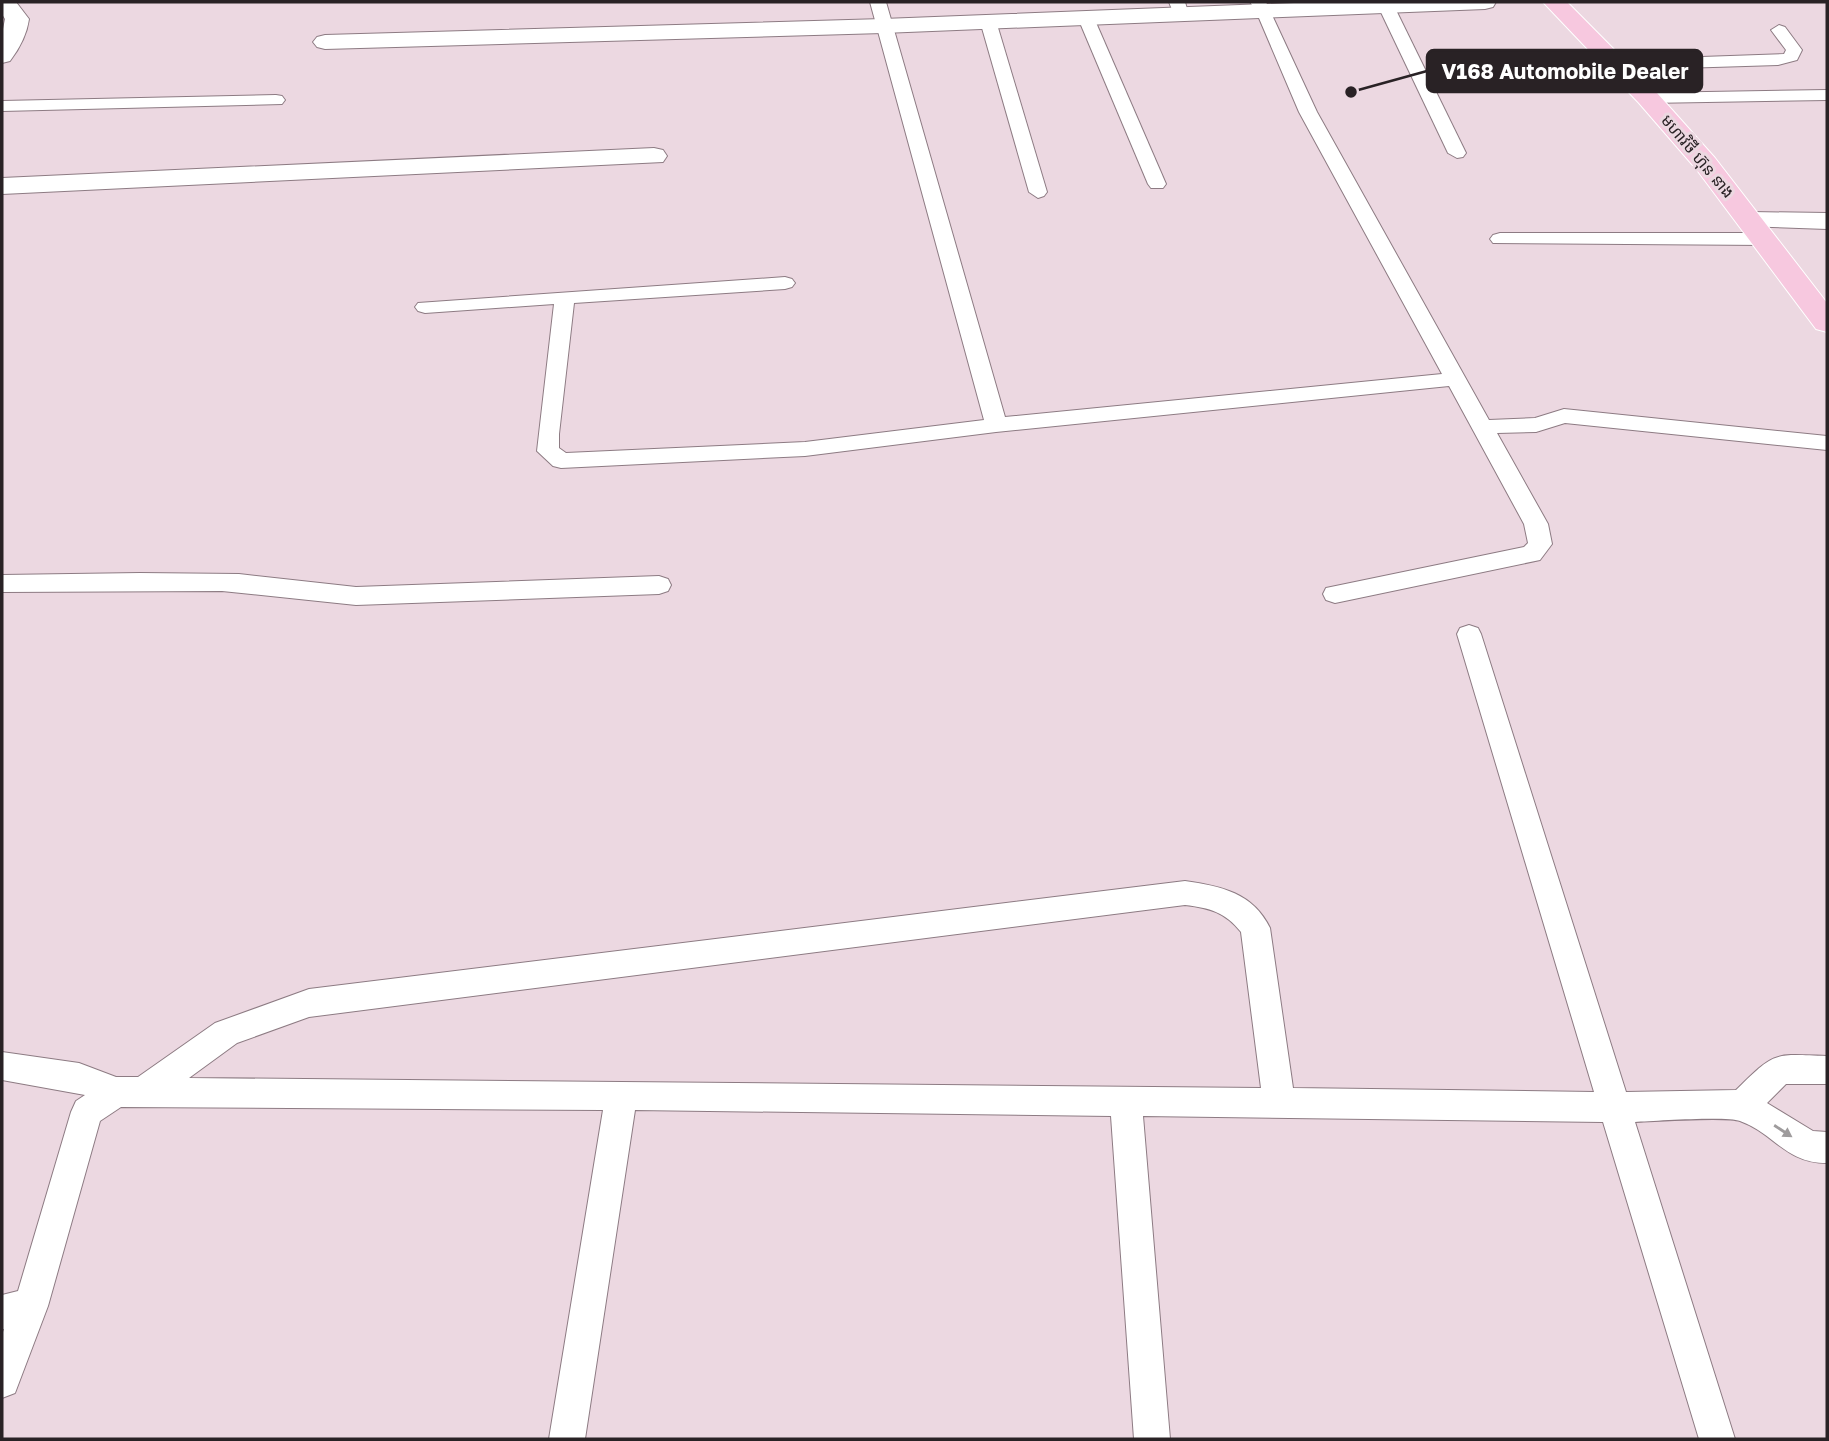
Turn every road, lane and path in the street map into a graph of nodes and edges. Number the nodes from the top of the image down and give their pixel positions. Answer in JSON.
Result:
{"nodes":[{"id":1,"x":5,"y":2,"type":"edge"},
{"id":2,"x":878,"y":2,"type":"edge"},
{"id":3,"x":1485,"y":2,"type":"edge"},
{"id":4,"x":1554,"y":2,"type":"edge"},
{"id":5,"x":1261,"y":6,"type":"edge"},
{"id":6,"x":1386,"y":6,"type":"junction"},
{"id":7,"x":1179,"y":7,"type":"edge"},
{"id":8,"x":1086,"y":18,"type":"junction"},
{"id":9,"x":988,"y":21,"type":"junction"},
{"id":10,"x":883,"y":26,"type":"junction"},
{"id":11,"x":1779,"y":30,"type":"dead end"},
{"id":12,"x":325,"y":42,"type":"dead end"},
{"id":13,"x":2,"y":56,"type":"edge"},
{"id":14,"x":1616,"y":65,"type":"junction"},
{"id":15,"x":1827,"y":95,"type":"edge"},
{"id":16,"x":1648,"y":97,"type":"junction"},
{"id":17,"x":276,"y":100,"type":"dead end"},
{"id":18,"x":2,"y":106,"type":"edge"},
{"id":19,"x":1457,"y":153,"type":"dead end"},
{"id":20,"x":654,"y":156,"type":"dead end"},
{"id":21,"x":1157,"y":184,"type":"dead end"},
{"id":22,"x":2,"y":186,"type":"edge"},
{"id":23,"x":1038,"y":192,"type":"dead end"},
{"id":24,"x":1827,"y":221,"type":"edge"},
{"id":25,"x":1758,"y":229,"type":"junction"},
{"id":26,"x":1500,"y":239,"type":"dead end"},
{"id":27,"x":785,"y":283,"type":"dead end"},
{"id":28,"x":565,"y":298,"type":"junction"},
{"id":29,"x":425,"y":307,"type":"dead end"},
{"id":30,"x":1827,"y":323,"type":"edge"},
{"id":31,"x":1453,"y":379,"type":"junction"},
{"id":32,"x":996,"y":425,"type":"junction"},
{"id":33,"x":1480,"y":427,"type":"junction"},
{"id":34,"x":1827,"y":443,"type":"edge"},
{"id":35,"x":2,"y":584,"type":"edge"},
{"id":36,"x":659,"y":585,"type":"dead end"},
{"id":37,"x":1335,"y":594,"type":"dead end"},
{"id":38,"x":1469,"y":634,"type":"dead end"},
{"id":39,"x":2,"y":1066,"type":"edge"},
{"id":40,"x":1827,"y":1070,"type":"edge"},
{"id":41,"x":130,"y":1092,"type":"junction"},
{"id":42,"x":621,"y":1095,"type":"junction"},
{"id":43,"x":1126,"y":1102,"type":"junction"},
{"id":44,"x":1279,"y":1104,"type":"junction"},
{"id":45,"x":1743,"y":1105,"type":"junction"},
{"id":46,"x":1615,"y":1107,"type":"junction"},
{"id":47,"x":1827,"y":1147,"type":"edge"},
{"id":48,"x":16,"y":1309,"type":"edge"},
{"id":49,"x":2,"y":1380,"type":"edge"},
{"id":50,"x":567,"y":1439,"type":"edge"},
{"id":51,"x":1153,"y":1439,"type":"edge"},
{"id":52,"x":1717,"y":1439,"type":"edge"}],
"edges":[{"from":1,"to":13,"type":"street"},
{"from":2,"to":10,"type":"lane"},
{"from":3,"to":6,"type":"street"},
{"from":4,"to":14,"type":"main road","name":"មហាវិថី ហ៊ុន នាង"},
{"from":5,"to":6,"type":"street"},
{"from":5,"to":7,"type":"street"},
{"from":5,"to":31,"type":"lane"},
{"from":6,"to":19,"type":"lane"},
{"from":7,"to":8,"type":"street"},
{"from":8,"to":9,"type":"street"},
{"from":8,"to":21,"type":"lane"},
{"from":9,"to":10,"type":"street"},
{"from":9,"to":23,"type":"lane"},
{"from":10,"to":12,"type":"street"},
{"from":10,"to":32,"type":"lane"},
{"from":11,"to":14,"type":"lane"},
{"from":14,"to":16,"type":"main road","name":"មហាវិថី ហ៊ុន នាង"},
{"from":15,"to":16,"type":"lane"},
{"from":16,"to":25,"type":"main road","name":"មហាវិថី ហ៊ុន នាង"},
{"from":17,"to":18,"type":"lane"},
{"from":20,"to":22,"type":"street"},
{"from":24,"to":25,"type":"street"},
{"from":25,"to":26,"type":"lane"},
{"from":25,"to":30,"type":"main road","name":"មហាវិថី ហ៊ុន នាង"},
{"from":27,"to":28,"type":"lane"},
{"from":28,"to":29,"type":"lane"},
{"from":28,"to":32,"type":"lane"},
{"from":31,"to":32,"type":"lane"},
{"from":31,"to":33,"type":"lane"},
{"from":33,"to":34,"type":"lane"},
{"from":33,"to":37,"type":"lane"},
{"from":35,"to":36,"type":"lane"},
{"from":38,"to":46,"type":"lane"},
{"from":39,"to":41,"type":"lane"},
{"from":40,"to":45,"type":"lane"},
{"from":41,"to":42,"type":"lane"},
{"from":41,"to":44,"type":"lane"},
{"from":41,"to":48,"type":"lane"},
{"from":42,"to":43,"type":"lane"},
{"from":42,"to":50,"type":"lane"},
{"from":43,"to":44,"type":"lane"},
{"from":43,"to":51,"type":"lane"},
{"from":44,"to":46,"type":"lane"},
{"from":45,"to":46,"type":"lane"},
{"from":45,"to":47,"type":"lane","one_way":true},
{"from":46,"to":52,"type":"lane"},
{"from":48,"to":49,"type":"lane"}]}
